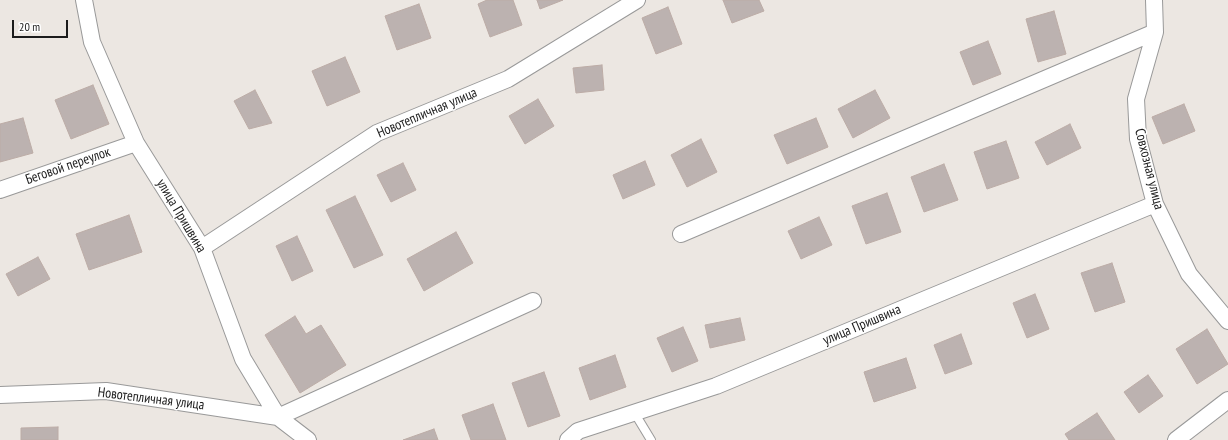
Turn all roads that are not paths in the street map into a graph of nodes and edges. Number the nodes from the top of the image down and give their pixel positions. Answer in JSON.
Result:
{"nodes":[{"id":1,"x":84,"y":0,"type":"edge"},
{"id":2,"x":637,"y":0,"type":"edge"},
{"id":3,"x":1154,"y":0,"type":"edge"},
{"id":4,"x":1155,"y":32,"type":"junction"},
{"id":5,"x":136,"y":143,"type":"junction"},
{"id":6,"x":0,"y":190,"type":"edge"},
{"id":7,"x":1155,"y":204,"type":"junction"},
{"id":8,"x":681,"y":234,"type":"dead end"},
{"id":9,"x":202,"y":248,"type":"junction"},
{"id":10,"x":533,"y":301,"type":"dead end"},
{"id":11,"x":1228,"y":320,"type":"edge"},
{"id":12,"x":0,"y":395,"type":"edge"},
{"id":13,"x":1228,"y":400,"type":"edge"},
{"id":14,"x":634,"y":412,"type":"junction"},
{"id":15,"x":278,"y":417,"type":"junction"},
{"id":16,"x":308,"y":440,"type":"edge"},
{"id":17,"x":568,"y":440,"type":"edge"},
{"id":18,"x":651,"y":440,"type":"edge"},
{"id":19,"x":1176,"y":440,"type":"edge"}],
"edges":[{"from":1,"to":5,"type":"street","name":"улица Пришвина"},
{"from":2,"to":9,"type":"street","name":"Новотепличная улица"},
{"from":3,"to":4,"type":"street","name":"Совхозная улица"},
{"from":4,"to":7,"type":"street","name":"Совхозная улица"},
{"from":4,"to":8,"type":"street"},
{"from":5,"to":6,"type":"street","name":"Беговой переулок"},
{"from":5,"to":9,"type":"street","name":"улица Пришвина"},
{"from":7,"to":11,"type":"street","name":"Совхозная улица"},
{"from":7,"to":14,"type":"street","name":"улица Пришвина"},
{"from":9,"to":15,"type":"street","name":"улица Пришвина"},
{"from":10,"to":15,"type":"street"},
{"from":12,"to":15,"type":"street","name":"Новотепличная улица"},
{"from":13,"to":19,"type":"street"},
{"from":14,"to":17,"type":"street","name":"улица Пришвина"},
{"from":14,"to":18,"type":"lane"},
{"from":15,"to":16,"type":"street","name":"улица Пришвина"}]}
